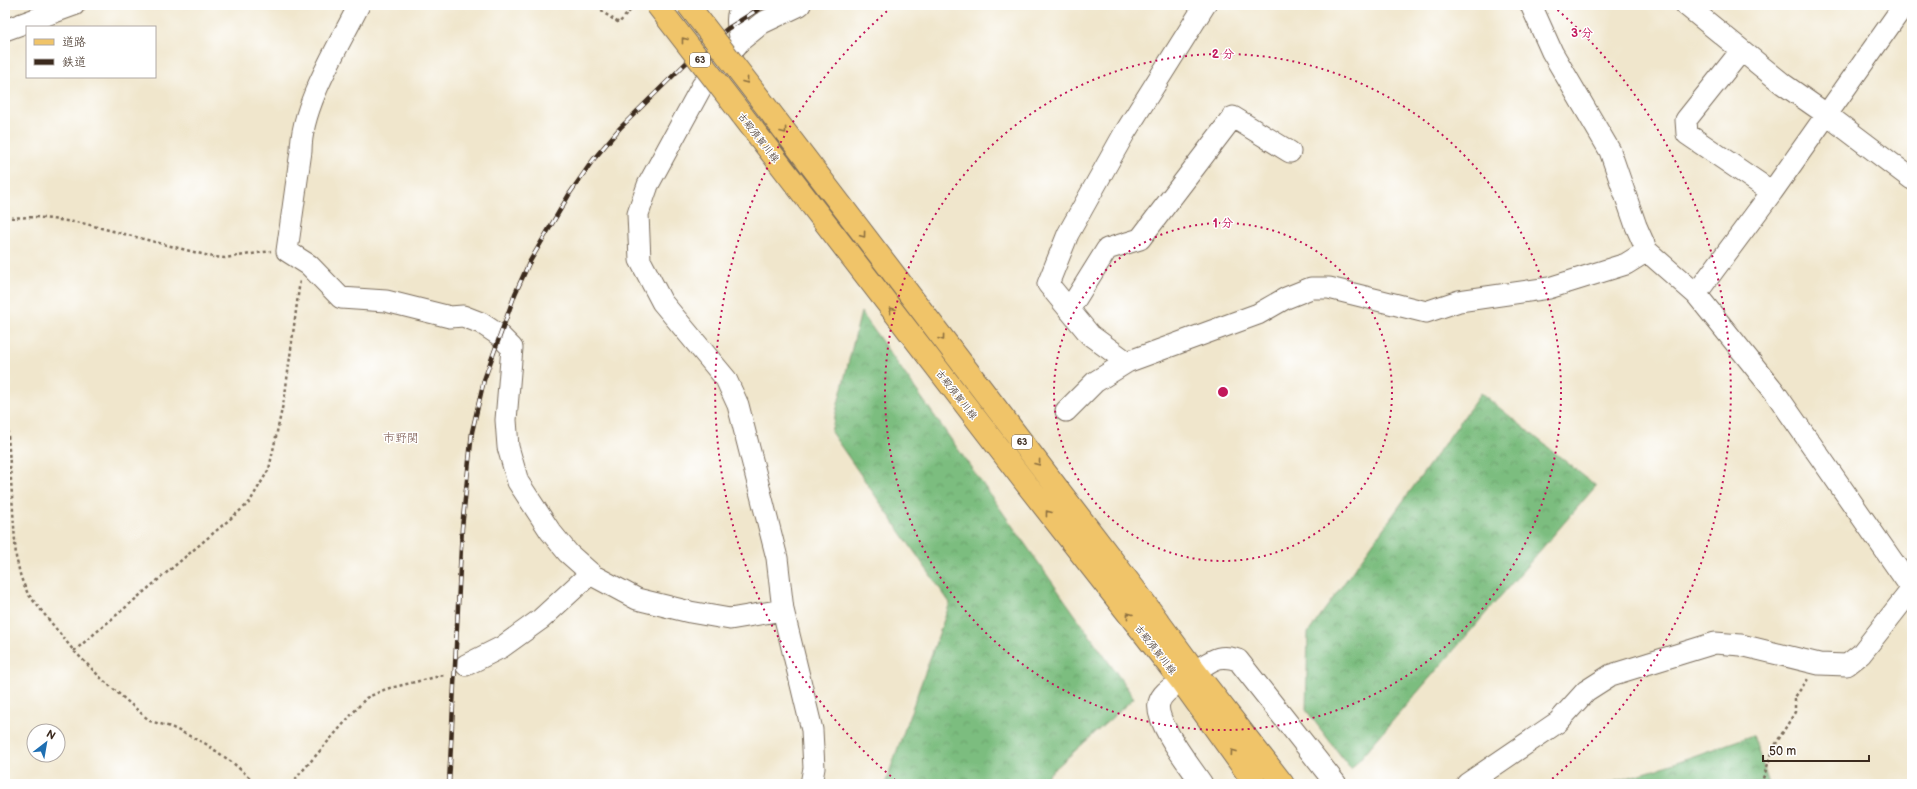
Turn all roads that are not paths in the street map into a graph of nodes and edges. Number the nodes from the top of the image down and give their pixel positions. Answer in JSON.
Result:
{"nodes":[{"id":1,"x":74,"y":5,"type":"edge"},
{"id":2,"x":359,"y":5,"type":"edge"},
{"id":3,"x":657,"y":5,"type":"edge"},
{"id":4,"x":688,"y":5,"type":"edge"},
{"id":5,"x":743,"y":5,"type":"edge"},
{"id":6,"x":800,"y":5,"type":"edge"},
{"id":7,"x":1205,"y":5,"type":"edge"},
{"id":8,"x":1531,"y":5,"type":"edge"},
{"id":9,"x":1686,"y":5,"type":"edge"},
{"id":10,"x":1904,"y":5,"type":"edge"},
{"id":11,"x":5,"y":30,"type":"edge"},
{"id":12,"x":741,"y":40,"type":"junction"},
{"id":13,"x":1741,"y":51,"type":"junction"},
{"id":14,"x":1826,"y":114,"type":"junction"},
{"id":15,"x":1290,"y":152,"type":"dead end"},
{"id":16,"x":1912,"y":179,"type":"edge"},
{"id":17,"x":1772,"y":192,"type":"junction"},
{"id":18,"x":1647,"y":251,"type":"junction"},
{"id":19,"x":1696,"y":294,"type":"junction"},
{"id":20,"x":1069,"y":310,"type":"junction"},
{"id":21,"x":1127,"y":362,"type":"junction"},
{"id":22,"x":1066,"y":411,"type":"dead end"},
{"id":23,"x":591,"y":573,"type":"junction"},
{"id":24,"x":783,"y":610,"type":"junction"},
{"id":25,"x":466,"y":665,"type":"dead end"},
{"id":26,"x":1188,"y":676,"type":"junction"},
{"id":27,"x":811,"y":784,"type":"edge"},
{"id":28,"x":1202,"y":784,"type":"edge"},
{"id":29,"x":1255,"y":784,"type":"edge"},
{"id":30,"x":1283,"y":784,"type":"edge"},
{"id":31,"x":1336,"y":784,"type":"edge"},
{"id":32,"x":1467,"y":784,"type":"edge"}],
"edges":[{"from":1,"to":11,"type":"street"},
{"from":2,"to":23,"type":"street"},
{"from":26,"to":3,"type":"main road","name":"古殿須賀川線","number":"63","one_way":true,"bridge":true},
{"from":4,"to":26,"type":"main road","name":"古殿須賀川線","number":"63","one_way":true,"bridge":true},
{"from":5,"to":12,"type":"street"},
{"from":6,"to":12,"type":"street"},
{"from":7,"to":20,"type":"street"},
{"from":8,"to":18,"type":"street"},
{"from":9,"to":13,"type":"street"},
{"from":10,"to":14,"type":"street"},
{"from":12,"to":24,"type":"street"},
{"from":13,"to":14,"type":"street"},
{"from":13,"to":17,"type":"street"},
{"from":14,"to":16,"type":"street"},
{"from":14,"to":17,"type":"street"},
{"from":15,"to":20,"type":"street"},
{"from":17,"to":19,"type":"street"},
{"from":18,"to":19,"type":"street"},
{"from":18,"to":21,"type":"street"},
{"from":19,"to":32,"type":"street"},
{"from":20,"to":21,"type":"street"},
{"from":21,"to":22,"type":"street"},
{"from":23,"to":24,"type":"street"},
{"from":23,"to":25,"type":"street"},
{"from":24,"to":27,"type":"street"},
{"from":26,"to":28,"type":"street"},
{"from":29,"to":26,"type":"main road","name":"古殿須賀川線","number":"63","one_way":true},
{"from":26,"to":30,"type":"main road","name":"古殿須賀川線","number":"63"},
{"from":26,"to":31,"type":"street"}]}
